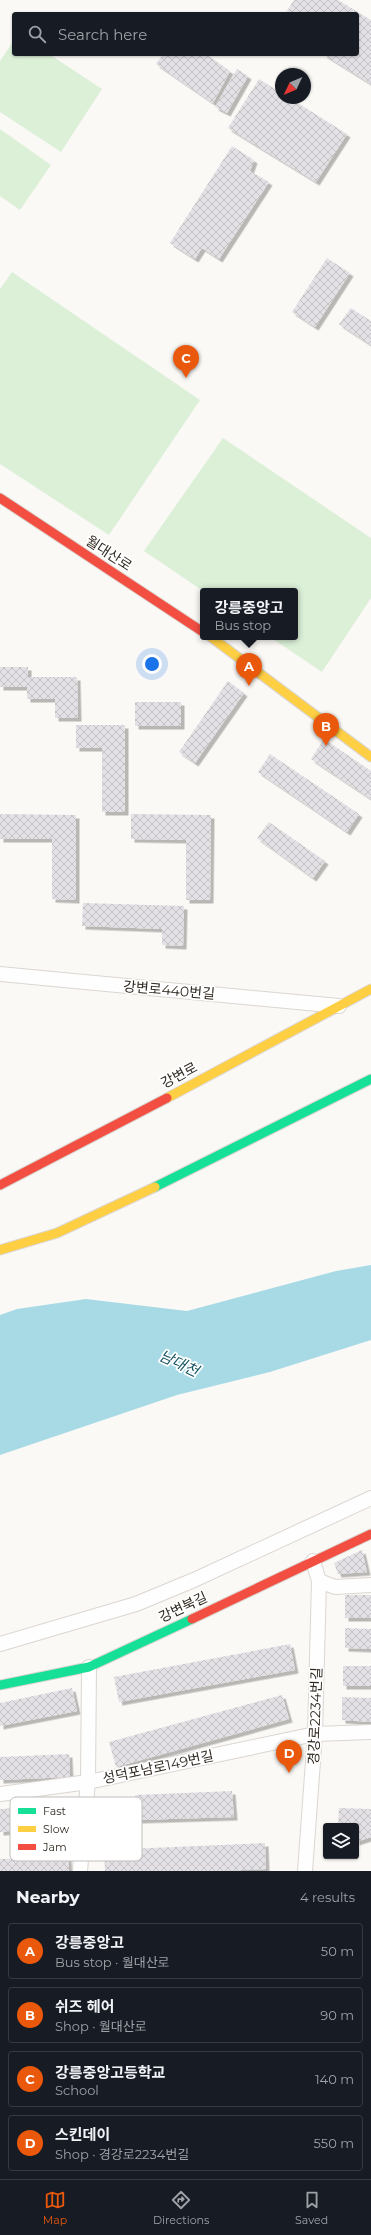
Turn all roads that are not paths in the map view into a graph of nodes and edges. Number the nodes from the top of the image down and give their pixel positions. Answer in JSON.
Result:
{"nodes":[{"id":1,"x":0,"y":498,"type":"edge"},
{"id":2,"x":200,"y":630,"type":"edge"},
{"id":3,"x":215,"y":640,"type":"edge"},
{"id":4,"x":371,"y":757,"type":"edge"},
{"id":5,"x":0,"y":974,"type":"edge"},
{"id":6,"x":371,"y":989,"type":"edge"},
{"id":7,"x":339,"y":1006,"type":"junction"},
{"id":8,"x":371,"y":1079,"type":"edge"},
{"id":9,"x":0,"y":1185,"type":"edge"},
{"id":10,"x":0,"y":1250,"type":"edge"},
{"id":11,"x":371,"y":1498,"type":"edge"},
{"id":12,"x":371,"y":1534,"type":"edge"},
{"id":13,"x":313,"y":1561,"type":"junction"},
{"id":14,"x":319,"y":1580,"type":"junction"},
{"id":15,"x":371,"y":1586,"type":"edge"},
{"id":16,"x":0,"y":1644,"type":"edge"},
{"id":17,"x":89,"y":1667,"type":"junction"},
{"id":18,"x":0,"y":1685,"type":"edge"},
{"id":19,"x":371,"y":1732,"type":"edge"},
{"id":20,"x":315,"y":1734,"type":"junction"},
{"id":21,"x":88,"y":1782,"type":"junction"},
{"id":22,"x":0,"y":1794,"type":"edge"},
{"id":23,"x":87,"y":1797,"type":"edge"},
{"id":24,"x":81,"y":1861,"type":"edge"},
{"id":25,"x":80,"y":1871,"type":"edge"},
{"id":26,"x":305,"y":1871,"type":"edge"}],
"edges":[{"from":1,"to":2,"type":"street","name":"월대산로"},
{"from":3,"to":4,"type":"street"},
{"from":5,"to":7,"type":"street","name":"강변로440번길"},
{"from":6,"to":7,"type":"street","name":"강변로"},
{"from":7,"to":9,"type":"street","name":"강변로"},
{"from":8,"to":10,"type":"street"},
{"from":11,"to":16,"type":"street"},
{"from":12,"to":13,"type":"street","name":"강변북길"},
{"from":13,"to":14,"type":"street","name":"경강로2234번길"},
{"from":13,"to":17,"type":"street","name":"강변북길"},
{"from":14,"to":15,"type":"street"},
{"from":14,"to":20,"type":"street","name":"경강로2234번길"},
{"from":17,"to":18,"type":"street","name":"강변북길"},
{"from":17,"to":21,"type":"street"},
{"from":19,"to":20,"type":"street","name":"성덕포남로149번길"},
{"from":20,"to":21,"type":"street","name":"성덕포남로149번길"},
{"from":20,"to":26,"type":"street","name":"경강로2234번길"},
{"from":21,"to":22,"type":"street","name":"성덕포남로149번길"},
{"from":21,"to":23,"type":"street"},
{"from":24,"to":25,"type":"street"}]}
